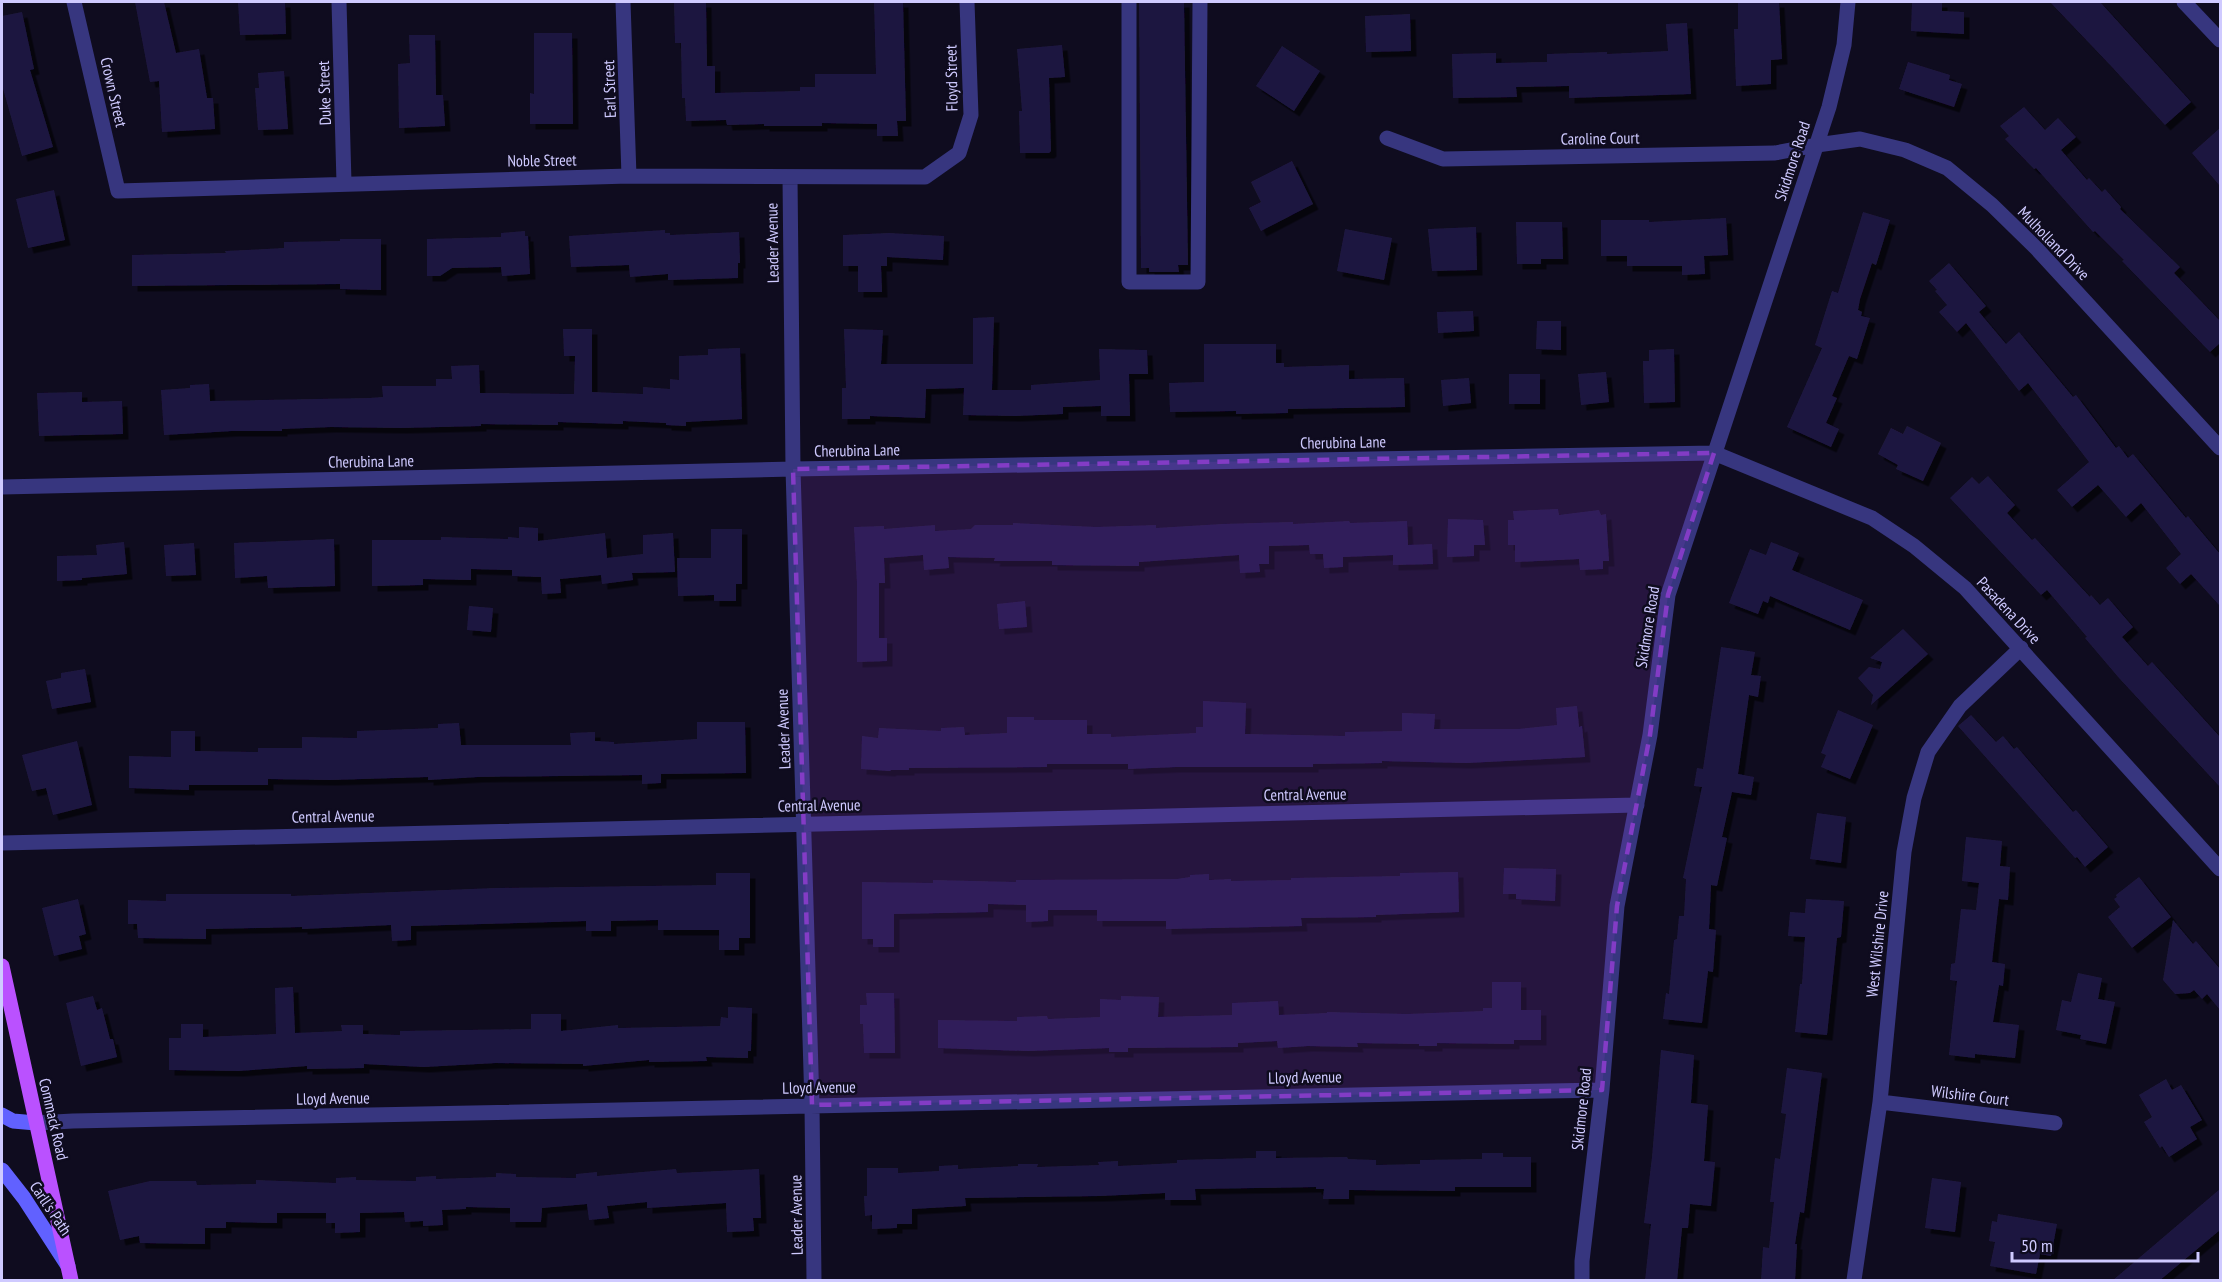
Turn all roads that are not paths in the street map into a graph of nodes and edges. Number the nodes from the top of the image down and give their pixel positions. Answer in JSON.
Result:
{"nodes":[{"id":1,"x":75,"y":2,"type":"edge"},
{"id":2,"x":339,"y":2,"type":"edge"},
{"id":3,"x":624,"y":2,"type":"edge"},
{"id":4,"x":967,"y":2,"type":"edge"},
{"id":5,"x":1129,"y":2,"type":"edge"},
{"id":6,"x":1200,"y":2,"type":"edge"},
{"id":7,"x":1848,"y":2,"type":"edge"},
{"id":8,"x":2184,"y":2,"type":"edge"},
{"id":9,"x":2220,"y":40,"type":"edge"},
{"id":10,"x":1387,"y":138,"type":"dead end"},
{"id":11,"x":1817,"y":145,"type":"junction"},
{"id":12,"x":959,"y":153,"type":"joint"},
{"id":13,"x":630,"y":176,"type":"junction"},
{"id":14,"x":790,"y":177,"type":"junction"},
{"id":15,"x":344,"y":183,"type":"junction"},
{"id":16,"x":118,"y":191,"type":"joint"},
{"id":17,"x":2220,"y":448,"type":"edge"},
{"id":18,"x":1714,"y":453,"type":"junction"},
{"id":19,"x":793,"y":469,"type":"junction"},
{"id":20,"x":2,"y":487,"type":"edge"},
{"id":21,"x":2021,"y":648,"type":"junction"},
{"id":22,"x":1637,"y":805,"type":"junction"},
{"id":23,"x":804,"y":824,"type":"junction"},
{"id":24,"x":2,"y":843,"type":"edge"},
{"id":25,"x":2220,"y":869,"type":"edge"},
{"id":26,"x":2,"y":966,"type":"edge"},
{"id":27,"x":1602,"y":1090,"type":"junction"},
{"id":28,"x":1880,"y":1102,"type":"junction"},
{"id":29,"x":812,"y":1106,"type":"junction"},
{"id":30,"x":2,"y":1115,"type":"edge"},
{"id":31,"x":36,"y":1123,"type":"junction"},
{"id":32,"x":2055,"y":1123,"type":"dead end"},
{"id":33,"x":2,"y":1170,"type":"edge"},
{"id":34,"x":70,"y":1274,"type":"edge"},
{"id":35,"x":814,"y":1281,"type":"edge"},
{"id":36,"x":1582,"y":1281,"type":"edge"},
{"id":37,"x":1854,"y":1281,"type":"edge"}],
"edges":[{"from":1,"to":16,"type":"street","name":"Crown Street"},
{"from":2,"to":15,"type":"street","name":"Duke Street"},
{"from":3,"to":13,"type":"street","name":"Earl Street"},
{"from":4,"to":12,"type":"street","name":"Floyd Street"},
{"from":5,"to":6,"type":"street"},
{"from":7,"to":11,"type":"street","name":"Skidmore Road"},
{"from":8,"to":9,"type":"street"},
{"from":10,"to":11,"type":"street","name":"Caroline Court"},
{"from":11,"to":17,"type":"street","name":"Mulholland Drive"},
{"from":11,"to":18,"type":"street","name":"Skidmore Road"},
{"from":12,"to":14,"type":"street","name":"Noble Street"},
{"from":13,"to":14,"type":"street","name":"Noble Street"},
{"from":13,"to":15,"type":"street","name":"Noble Street"},
{"from":14,"to":19,"type":"street","name":"Leader Avenue"},
{"from":15,"to":16,"type":"street","name":"Noble Street"},
{"from":18,"to":19,"type":"street","name":"Cherubina Lane"},
{"from":18,"to":21,"type":"street","name":"Pasadena Drive"},
{"from":18,"to":22,"type":"street","name":"Skidmore Road"},
{"from":19,"to":20,"type":"street","name":"Cherubina Lane"},
{"from":19,"to":23,"type":"street","name":"Leader Avenue"},
{"from":21,"to":25,"type":"street","name":"Pasadena Drive"},
{"from":21,"to":28,"type":"street","name":"West Wilshire Drive"},
{"from":22,"to":23,"type":"street","name":"Central Avenue"},
{"from":22,"to":27,"type":"street","name":"Skidmore Road"},
{"from":23,"to":24,"type":"street","name":"Central Avenue"},
{"from":23,"to":29,"type":"street","name":"Leader Avenue"},
{"from":26,"to":31,"type":"main road","name":"Commack Road"},
{"from":27,"to":29,"type":"street","name":"Lloyd Avenue"},
{"from":27,"to":36,"type":"street","name":"Skidmore Road"},
{"from":28,"to":32,"type":"street","name":"Wilshire Court"},
{"from":28,"to":37,"type":"street","name":"West Wilshire Drive"},
{"from":29,"to":31,"type":"street","name":"Lloyd Avenue"},
{"from":29,"to":35,"type":"street","name":"Leader Avenue"},
{"from":30,"to":31,"type":"street"},
{"from":31,"to":34,"type":"main road","name":"Commack Road"},
{"from":33,"to":34,"type":"street","name":"Carll's Path"}]}
